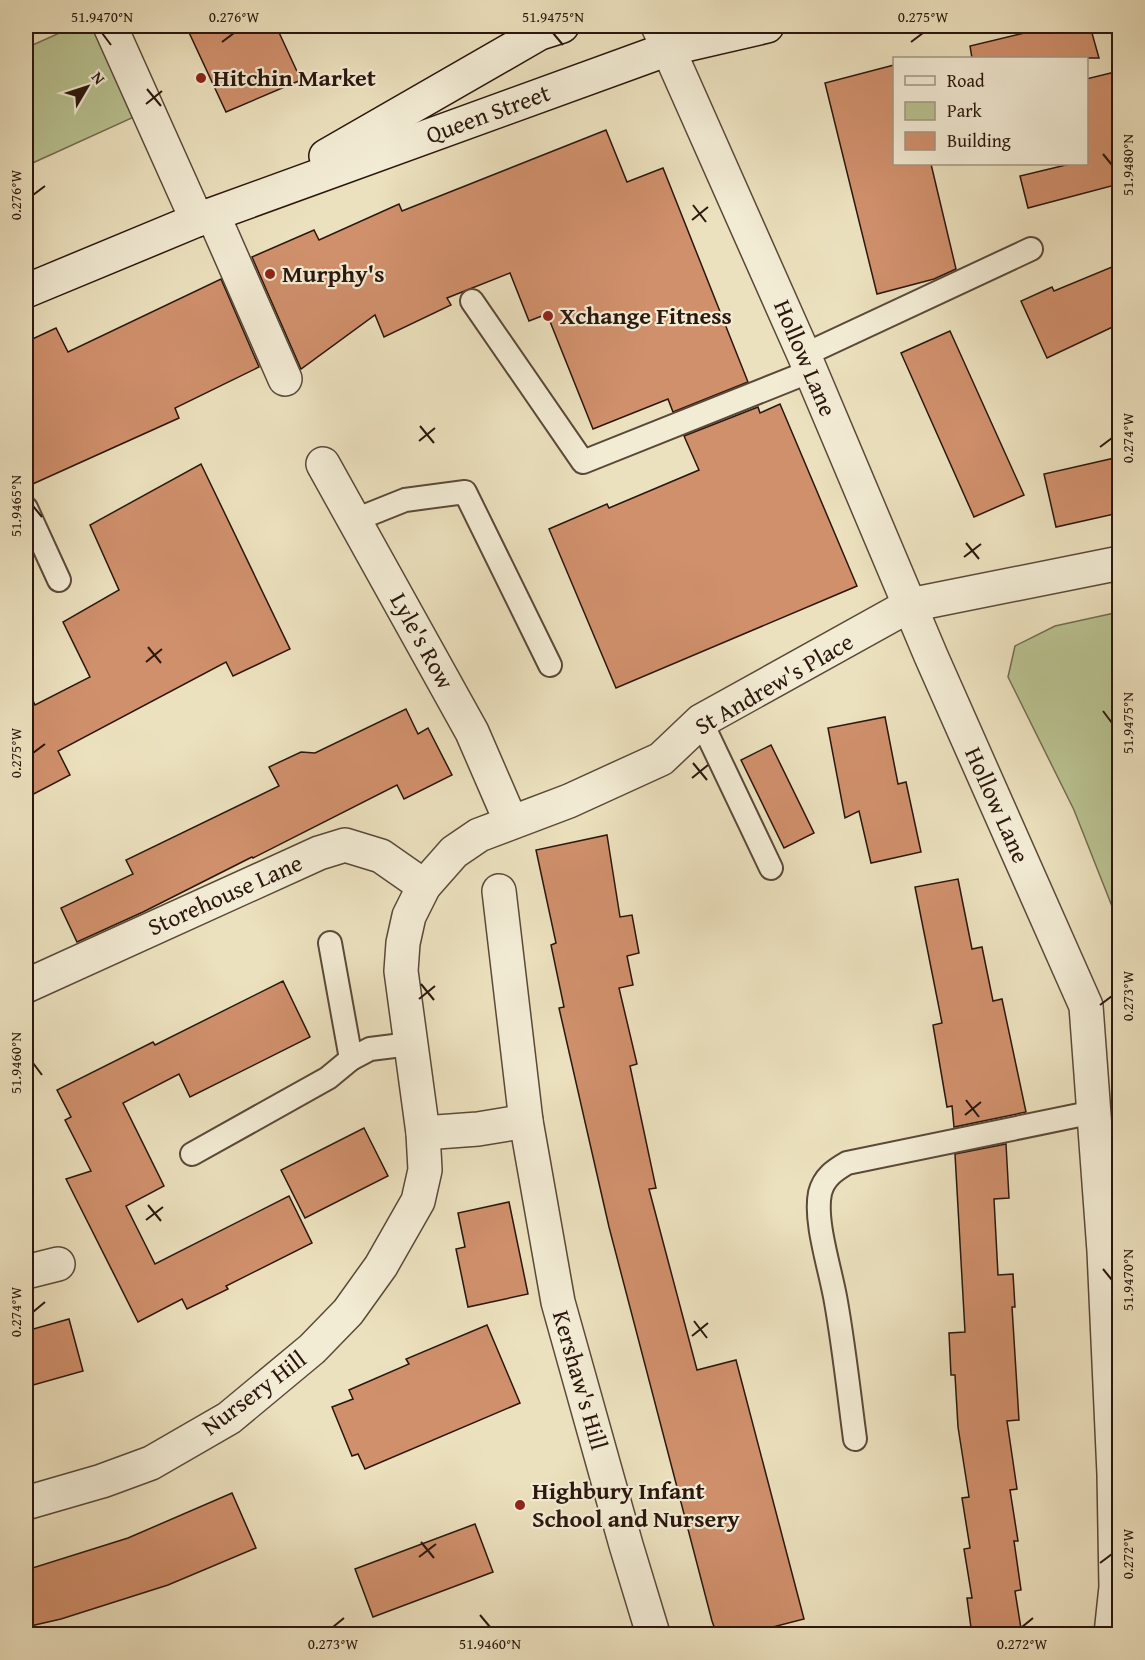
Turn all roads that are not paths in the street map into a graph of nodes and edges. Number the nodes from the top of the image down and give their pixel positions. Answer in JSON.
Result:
{"nodes":[{"id":1,"x":110,"y":26,"type":"edge"},
{"id":2,"x":562,"y":26,"type":"edge"},
{"id":3,"x":767,"y":26,"type":"edge"},
{"id":4,"x":663,"y":37,"type":"edge"},
{"id":5,"x":205,"y":218,"type":"junction"},
{"id":6,"x":1031,"y":249,"type":"dead end"},
{"id":7,"x":26,"y":291,"type":"edge"},
{"id":8,"x":472,"y":301,"type":"dead end"},
{"id":9,"x":808,"y":363,"type":"junction"},
{"id":10,"x":285,"y":379,"type":"dead end"},
{"id":11,"x":323,"y":464,"type":"dead end"},
{"id":12,"x":26,"y":508,"type":"edge"},
{"id":13,"x":355,"y":520,"type":"junction"},
{"id":14,"x":1119,"y":563,"type":"edge"},
{"id":15,"x":59,"y":580,"type":"dead end"},
{"id":16,"x":910,"y":606,"type":"junction"},
{"id":17,"x":550,"y":664,"type":"dead end"},
{"id":18,"x":701,"y":721,"type":"junction"},
{"id":19,"x":511,"y":822,"type":"junction"},
{"id":20,"x":771,"y":868,"type":"dead end"},
{"id":21,"x":424,"y":886,"type":"junction"},
{"id":22,"x":499,"y":891,"type":"dead end"},
{"id":23,"x":330,"y":943,"type":"dead end"},
{"id":24,"x":26,"y":986,"type":"edge"},
{"id":25,"x":410,"y":1044,"type":"junction"},
{"id":26,"x":351,"y":1059,"type":"junction"},
{"id":27,"x":1094,"y":1112,"type":"junction"},
{"id":28,"x":526,"y":1121,"type":"junction"},
{"id":29,"x":423,"y":1133,"type":"junction"},
{"id":30,"x":192,"y":1154,"type":"dead end"},
{"id":31,"x":58,"y":1264,"type":"dead end"},
{"id":32,"x":26,"y":1272,"type":"edge"},
{"id":33,"x":855,"y":1439,"type":"dead end"},
{"id":34,"x":26,"y":1503,"type":"edge"},
{"id":35,"x":653,"y":1635,"type":"edge"},
{"id":36,"x":1111,"y":1635,"type":"edge"}],
"edges":[{"from":1,"to":5,"type":"street"},
{"from":2,"to":5,"type":"street","name":"Queen Street"},
{"from":3,"to":4,"type":"street","name":"Queen Street"},
{"from":4,"to":5,"type":"street","name":"Queen Street"},
{"from":4,"to":9,"type":"street","name":"Hollow Lane"},
{"from":5,"to":7,"type":"street","name":"Queen Street"},
{"from":5,"to":10,"type":"street"},
{"from":6,"to":9,"type":"lane"},
{"from":8,"to":9,"type":"lane"},
{"from":9,"to":16,"type":"street","name":"Hollow Lane"},
{"from":11,"to":13,"type":"street","name":"Lyle's Row"},
{"from":12,"to":15,"type":"lane"},
{"from":13,"to":17,"type":"lane"},
{"from":13,"to":19,"type":"street","name":"Lyle's Row"},
{"from":14,"to":16,"type":"street","name":"St Andrew's Place"},
{"from":16,"to":18,"type":"street","name":"St Andrew's Place"},
{"from":16,"to":27,"type":"street","name":"Hollow Lane"},
{"from":18,"to":19,"type":"street","name":"St Andrew's Place"},
{"from":18,"to":20,"type":"lane"},
{"from":19,"to":21,"type":"street","name":"St Andrew's Place"},
{"from":21,"to":24,"type":"street","name":"Storehouse Lane"},
{"from":21,"to":25,"type":"street","name":"St Andrew's Place"},
{"from":22,"to":28,"type":"street","name":"Kershaw's Hill"},
{"from":23,"to":26,"type":"lane"},
{"from":25,"to":26,"type":"lane"},
{"from":25,"to":29,"type":"street","name":"Nursery Hill"},
{"from":26,"to":30,"type":"lane"},
{"from":27,"to":33,"type":"lane"},
{"from":27,"to":36,"type":"street","name":"Hollow Lane"},
{"from":28,"to":29,"type":"street"},
{"from":28,"to":35,"type":"street","name":"Kershaw's Hill"},
{"from":29,"to":34,"type":"street","name":"Nursery Hill"},
{"from":31,"to":32,"type":"street"}]}
